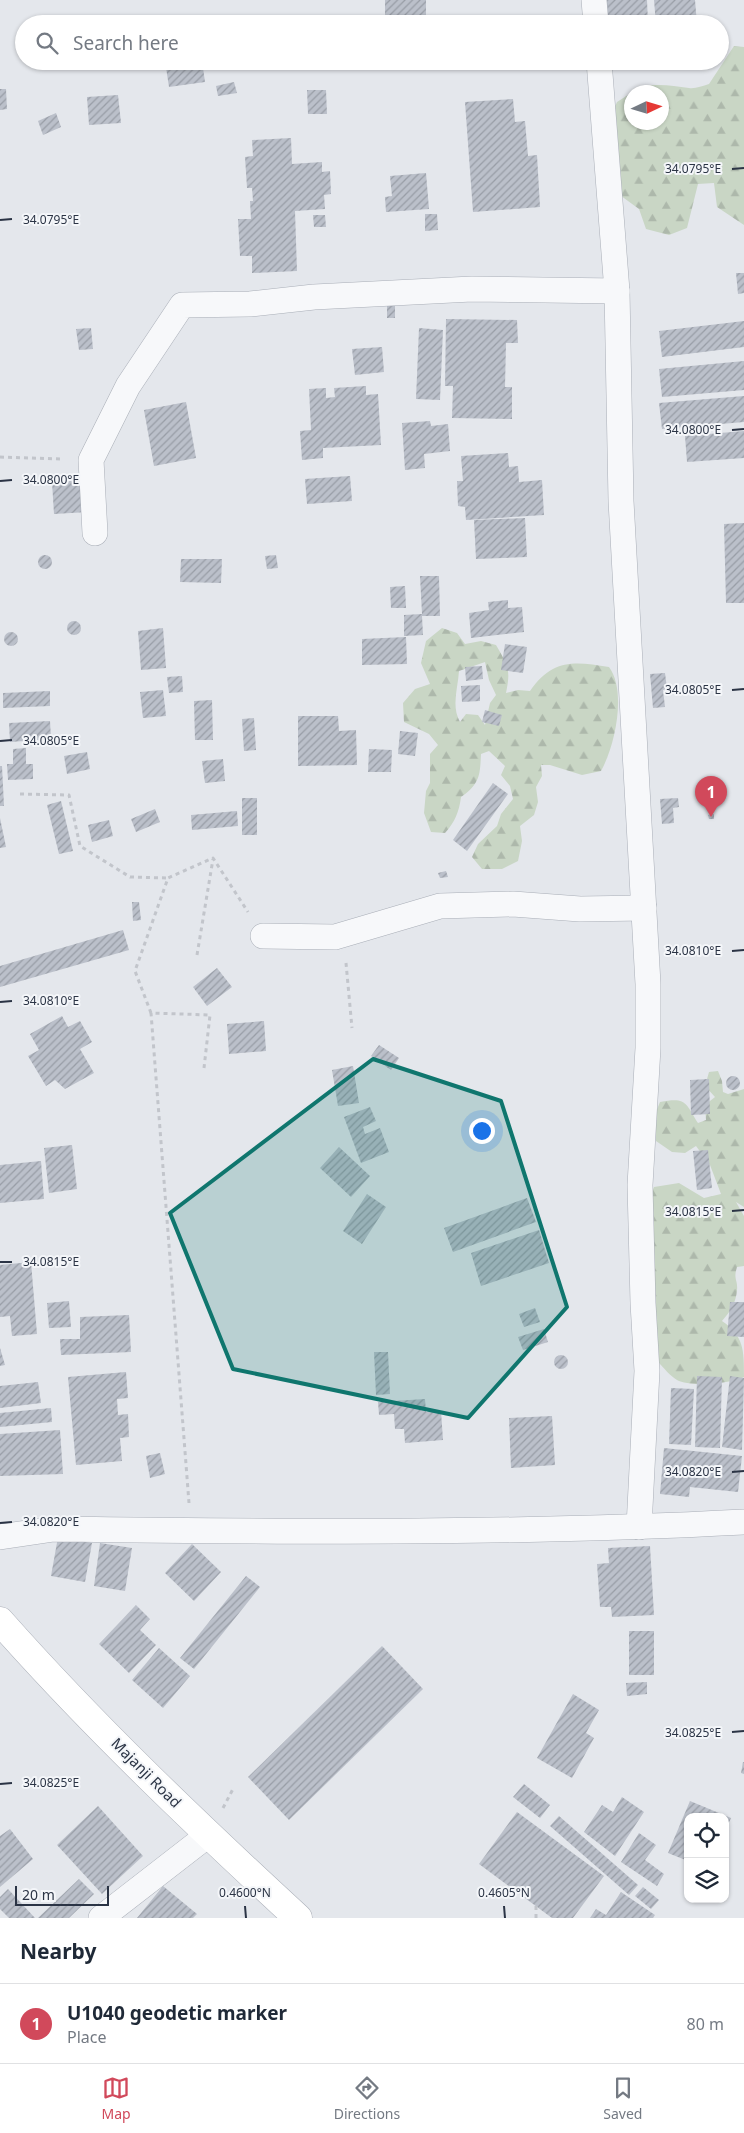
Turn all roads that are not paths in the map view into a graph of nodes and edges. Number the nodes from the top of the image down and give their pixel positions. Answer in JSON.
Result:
{"nodes":[{"id":1,"x":594,"y":0,"type":"edge"},
{"id":2,"x":595,"y":15,"type":"edge"},
{"id":3,"x":600,"y":70,"type":"edge"},
{"id":4,"x":617,"y":291,"type":"junction"},
{"id":5,"x":95,"y":534,"type":"dead end"},
{"id":6,"x":644,"y":908,"type":"junction"},
{"id":7,"x":264,"y":936,"type":"road end"},
{"id":8,"x":744,"y":1522,"type":"edge"},
{"id":9,"x":639,"y":1527,"type":"junction"},
{"id":10,"x":0,"y":1537,"type":"edge"},
{"id":11,"x":0,"y":1621,"type":"edge"},
{"id":12,"x":208,"y":1835,"type":"junction"},
{"id":13,"x":101,"y":1918,"type":"edge"},
{"id":14,"x":298,"y":1918,"type":"edge"}],
"edges":[{"from":1,"to":2,"type":"street"},
{"from":3,"to":4,"type":"street"},
{"from":4,"to":5,"type":"street"},
{"from":4,"to":6,"type":"street"},
{"from":6,"to":7,"type":"street"},
{"from":6,"to":9,"type":"street"},
{"from":8,"to":9,"type":"street"},
{"from":9,"to":10,"type":"street"},
{"from":11,"to":12,"type":"main road","name":"Majanji Road"},
{"from":12,"to":13,"type":"street"},
{"from":12,"to":14,"type":"main road","name":"Majanji Road"}]}
